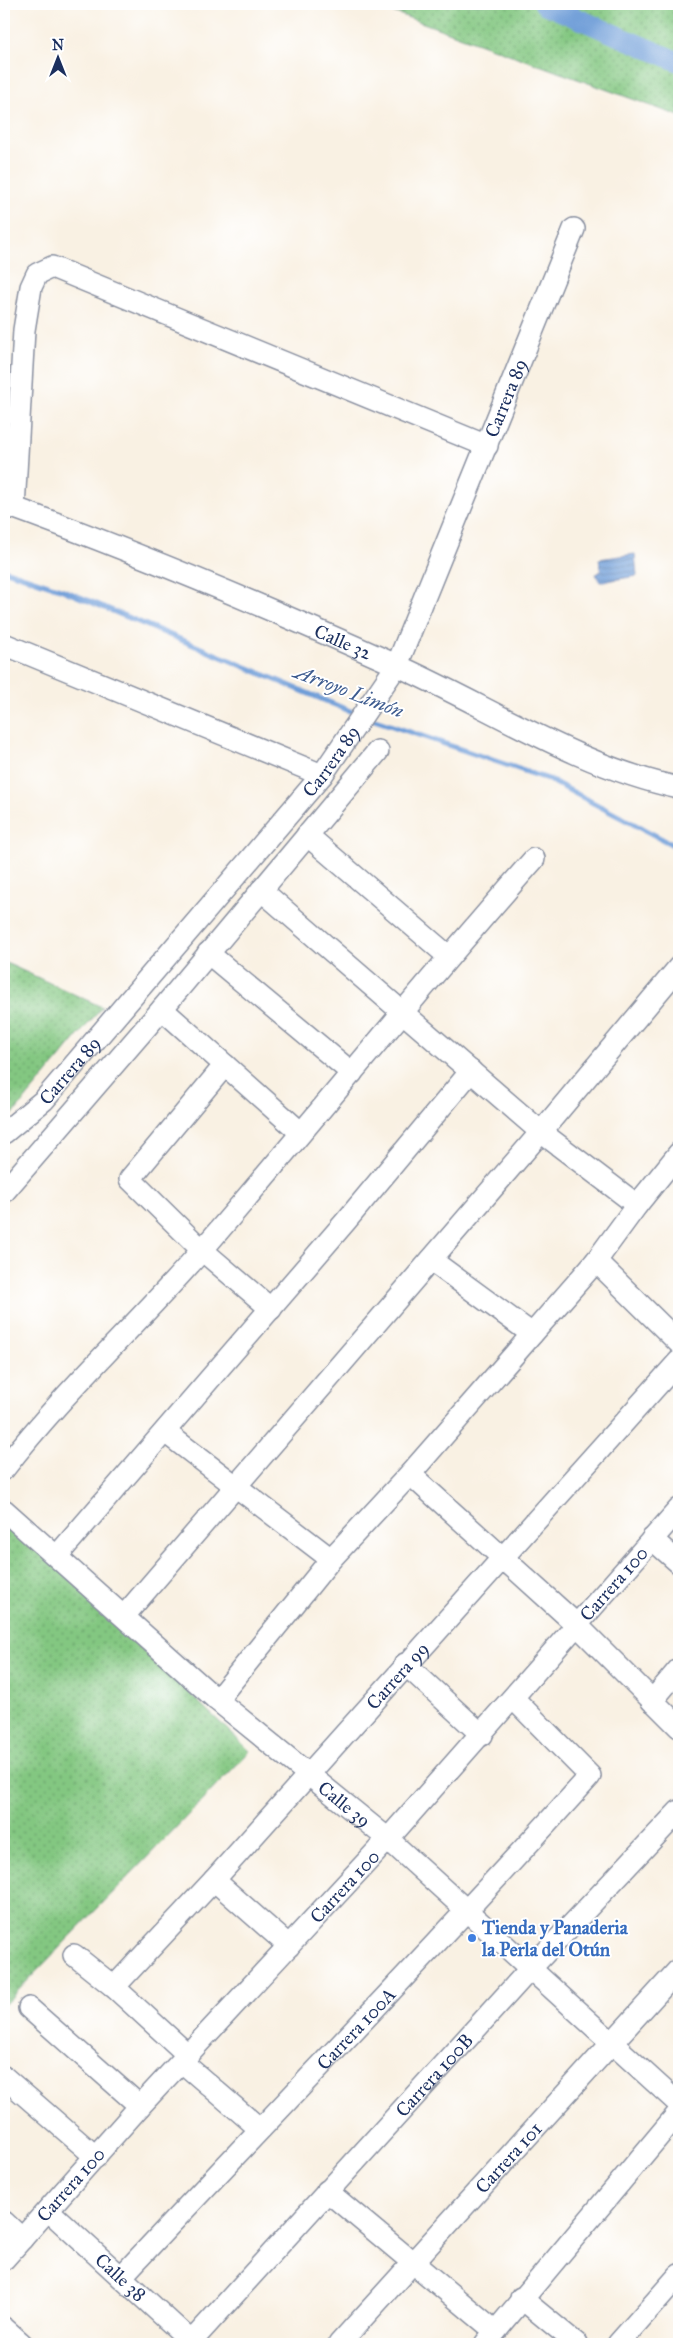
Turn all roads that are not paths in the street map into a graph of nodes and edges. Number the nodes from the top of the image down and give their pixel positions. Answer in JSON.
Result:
{"nodes":[{"id":1,"x":574,"y":229,"type":"dead end"},
{"id":2,"x":487,"y":446,"type":"junction"},
{"id":3,"x":9,"y":506,"type":"edge"},
{"id":4,"x":4,"y":644,"type":"edge"},
{"id":5,"x":393,"y":671,"type":"junction"},
{"id":6,"x":378,"y":751,"type":"dead end"},
{"id":7,"x":322,"y":775,"type":"junction"},
{"id":8,"x":679,"y":788,"type":"edge"},
{"id":9,"x":307,"y":835,"type":"junction"},
{"id":10,"x":534,"y":859,"type":"dead end"},
{"id":11,"x":261,"y":890,"type":"junction"},
{"id":12,"x":208,"y":953,"type":"junction"},
{"id":13,"x":448,"y":956,"type":"junction"},
{"id":14,"x":679,"y":967,"type":"edge"},
{"id":15,"x":162,"y":1009,"type":"junction"},
{"id":16,"x":404,"y":1012,"type":"junction"},
{"id":17,"x":225,"y":1065,"type":"junction"},
{"id":18,"x":471,"y":1071,"type":"junction"},
{"id":19,"x":352,"y":1073,"type":"junction"},
{"id":20,"x":300,"y":1132,"type":"junction"},
{"id":21,"x":542,"y":1132,"type":"junction"},
{"id":22,"x":4,"y":1133,"type":"edge"},
{"id":23,"x":679,"y":1153,"type":"edge"},
{"id":24,"x":4,"y":1192,"type":"edge"},
{"id":25,"x":636,"y":1205,"type":"junction"},
{"id":26,"x":202,"y":1250,"type":"junction"},
{"id":27,"x":431,"y":1260,"type":"junction"},
{"id":28,"x":596,"y":1261,"type":"junction"},
{"id":29,"x":270,"y":1309,"type":"junction"},
{"id":30,"x":532,"y":1334,"type":"junction"},
{"id":31,"x":679,"y":1343,"type":"edge"},
{"id":32,"x":679,"y":1361,"type":"edge"},
{"id":33,"x":164,"y":1432,"type":"junction"},
{"id":34,"x":4,"y":1469,"type":"edge"},
{"id":35,"x":410,"y":1474,"type":"junction"},
{"id":36,"x":237,"y":1485,"type":"junction"},
{"id":37,"x":679,"y":1509,"type":"edge"},
{"id":38,"x":4,"y":1510,"type":"edge"},
{"id":39,"x":652,"y":1539,"type":"junction"},
{"id":40,"x":57,"y":1556,"type":"junction"},
{"id":41,"x":503,"y":1557,"type":"junction"},
{"id":42,"x":331,"y":1559,"type":"junction"},
{"id":43,"x":679,"y":1563,"type":"edge"},
{"id":44,"x":124,"y":1616,"type":"junction"},
{"id":45,"x":577,"y":1625,"type":"junction"},
{"id":46,"x":405,"y":1664,"type":"junction"},
{"id":47,"x":679,"y":1669,"type":"edge"},
{"id":48,"x":514,"y":1699,"type":"junction"},
{"id":49,"x":217,"y":1700,"type":"junction"},
{"id":50,"x":652,"y":1701,"type":"junction"},
{"id":51,"x":679,"y":1728,"type":"edge"},
{"id":52,"x":482,"y":1735,"type":"junction"},
{"id":53,"x":307,"y":1774,"type":"junction"},
{"id":54,"x":679,"y":1811,"type":"edge"},
{"id":55,"x":388,"y":1839,"type":"junction"},
{"id":56,"x":214,"y":1880,"type":"junction"},
{"id":57,"x":468,"y":1911,"type":"junction"},
{"id":58,"x":289,"y":1946,"type":"junction"},
{"id":59,"x":74,"y":1955,"type":"dead end"},
{"id":60,"x":531,"y":1968,"type":"junction"},
{"id":61,"x":679,"y":1969,"type":"edge"},
{"id":62,"x":114,"y":1987,"type":"junction"},
{"id":63,"x":29,"y":2008,"type":"dead end"},
{"id":64,"x":612,"y":2044,"type":"junction"},
{"id":65,"x":185,"y":2058,"type":"junction"},
{"id":66,"x":4,"y":2077,"type":"edge"},
{"id":67,"x":679,"y":2104,"type":"edge"},
{"id":68,"x":140,"y":2106,"type":"junction"},
{"id":69,"x":679,"y":2112,"type":"edge"},
{"id":70,"x":260,"y":2129,"type":"junction"},
{"id":71,"x":96,"y":2157,"type":"junction"},
{"id":72,"x":327,"y":2191,"type":"junction"},
{"id":73,"x":48,"y":2210,"type":"junction"},
{"id":74,"x":4,"y":2222,"type":"edge"},
{"id":75,"x":22,"y":2239,"type":"junction"},
{"id":76,"x":4,"y":2259,"type":"edge"},
{"id":77,"x":415,"y":2262,"type":"junction"},
{"id":78,"x":679,"y":2274,"type":"edge"},
{"id":79,"x":121,"y":2277,"type":"junction"},
{"id":80,"x":521,"y":2298,"type":"junction"},
{"id":81,"x":4,"y":2328,"type":"edge"},
{"id":82,"x":490,"y":2337,"type":"edge"},
{"id":83,"x":192,"y":2343,"type":"edge"},
{"id":84,"x":22,"y":2344,"type":"edge"},
{"id":85,"x":339,"y":2344,"type":"edge"},
{"id":86,"x":577,"y":2344,"type":"edge"},
{"id":87,"x":618,"y":2344,"type":"edge"}],
"edges":[{"from":1,"to":2,"type":"street","name":"Carrera 89"},
{"from":2,"to":3,"type":"street"},
{"from":2,"to":5,"type":"street","name":"Carrera 89"},
{"from":3,"to":5,"type":"street","name":"Calle 32"},
{"from":4,"to":7,"type":"street"},
{"from":5,"to":7,"type":"street","name":"Carrera 89"},
{"from":5,"to":8,"type":"street","name":"Calle 32"},
{"from":6,"to":9,"type":"street"},
{"from":7,"to":22,"type":"street","name":"Carrera 89"},
{"from":9,"to":11,"type":"street"},
{"from":9,"to":13,"type":"street"},
{"from":10,"to":13,"type":"street"},
{"from":11,"to":12,"type":"street"},
{"from":11,"to":16,"type":"street"},
{"from":12,"to":15,"type":"street"},
{"from":12,"to":19,"type":"street"},
{"from":13,"to":16,"type":"street"},
{"from":14,"to":21,"type":"street"},
{"from":15,"to":17,"type":"street"},
{"from":15,"to":24,"type":"street"},
{"from":16,"to":18,"type":"street"},
{"from":16,"to":19,"type":"street"},
{"from":17,"to":20,"type":"street"},
{"from":17,"to":26,"type":"street"},
{"from":18,"to":21,"type":"street"},
{"from":18,"to":29,"type":"street"},
{"from":19,"to":20,"type":"street"},
{"from":20,"to":26,"type":"street"},
{"from":21,"to":25,"type":"street"},
{"from":21,"to":27,"type":"street"},
{"from":23,"to":25,"type":"street"},
{"from":25,"to":28,"type":"street"},
{"from":26,"to":29,"type":"street"},
{"from":26,"to":34,"type":"street"},
{"from":27,"to":30,"type":"street"},
{"from":27,"to":36,"type":"street"},
{"from":28,"to":30,"type":"street"},
{"from":28,"to":31,"type":"street"},
{"from":29,"to":33,"type":"street"},
{"from":30,"to":35,"type":"street"},
{"from":32,"to":41,"type":"street","name":"Carrera 99"},
{"from":33,"to":36,"type":"street"},
{"from":33,"to":40,"type":"street"},
{"from":35,"to":41,"type":"street"},
{"from":35,"to":42,"type":"street"},
{"from":36,"to":42,"type":"street"},
{"from":36,"to":44,"type":"street"},
{"from":37,"to":39,"type":"street","name":"Carrera 100"},
{"from":38,"to":40,"type":"street","name":"Calle 39"},
{"from":39,"to":43,"type":"street"},
{"from":39,"to":45,"type":"street","name":"Carrera 100"},
{"from":40,"to":44,"type":"street","name":"Calle 39"},
{"from":41,"to":45,"type":"street"},
{"from":41,"to":46,"type":"street","name":"Carrera 99"},
{"from":42,"to":49,"type":"street"},
{"from":44,"to":49,"type":"street","name":"Calle 39"},
{"from":45,"to":48,"type":"street","name":"Carrera 100"},
{"from":45,"to":50,"type":"street"},
{"from":46,"to":52,"type":"street"},
{"from":46,"to":53,"type":"street","name":"Carrera 99"},
{"from":47,"to":50,"type":"street"},
{"from":48,"to":52,"type":"street","name":"Carrera 100"},
{"from":48,"to":57,"type":"street","name":"Carrera 100A"},
{"from":49,"to":53,"type":"street","name":"Calle 39"},
{"from":50,"to":51,"type":"street"},
{"from":52,"to":55,"type":"street","name":"Carrera 100"},
{"from":53,"to":55,"type":"street","name":"Calle 39"},
{"from":53,"to":56,"type":"street","name":"Carrera 99"},
{"from":54,"to":60,"type":"street","name":"Carrera 100B"},
{"from":55,"to":57,"type":"street","name":"Calle 39"},
{"from":55,"to":58,"type":"street","name":"Carrera 100"},
{"from":56,"to":58,"type":"street"},
{"from":56,"to":62,"type":"street","name":"Carrera 99"},
{"from":57,"to":60,"type":"street","name":"Calle 39"},
{"from":57,"to":70,"type":"street","name":"Carrera 100A"},
{"from":58,"to":65,"type":"street","name":"Carrera 100"},
{"from":59,"to":62,"type":"street"},
{"from":60,"to":64,"type":"street","name":"Calle 39"},
{"from":60,"to":72,"type":"street","name":"Carrera 100B"},
{"from":61,"to":64,"type":"street","name":"Carrera 101"},
{"from":62,"to":65,"type":"street"},
{"from":63,"to":68,"type":"street"},
{"from":64,"to":67,"type":"street","name":"Calle 39"},
{"from":64,"to":77,"type":"street","name":"Carrera 101"},
{"from":65,"to":68,"type":"street","name":"Carrera 100"},
{"from":65,"to":70,"type":"street"},
{"from":66,"to":71,"type":"street"},
{"from":68,"to":71,"type":"street","name":"Carrera 100"},
{"from":69,"to":80,"type":"street"},
{"from":70,"to":79,"type":"street","name":"Carrera 100A"},
{"from":71,"to":73,"type":"street","name":"Carrera 100"},
{"from":72,"to":77,"type":"street"},
{"from":72,"to":83,"type":"street","name":"Carrera 100B"},
{"from":73,"to":75,"type":"street","name":"Carrera 100"},
{"from":73,"to":79,"type":"street","name":"Calle 38"},
{"from":74,"to":75,"type":"street"},
{"from":75,"to":76,"type":"street","name":"Carrera 100"},
{"from":77,"to":82,"type":"street"},
{"from":77,"to":85,"type":"street","name":"Carrera 101"},
{"from":78,"to":87,"type":"street"},
{"from":79,"to":83,"type":"street","name":"Calle 38"},
{"from":80,"to":82,"type":"street"},
{"from":80,"to":86,"type":"street"},
{"from":81,"to":84,"type":"street"}]}
